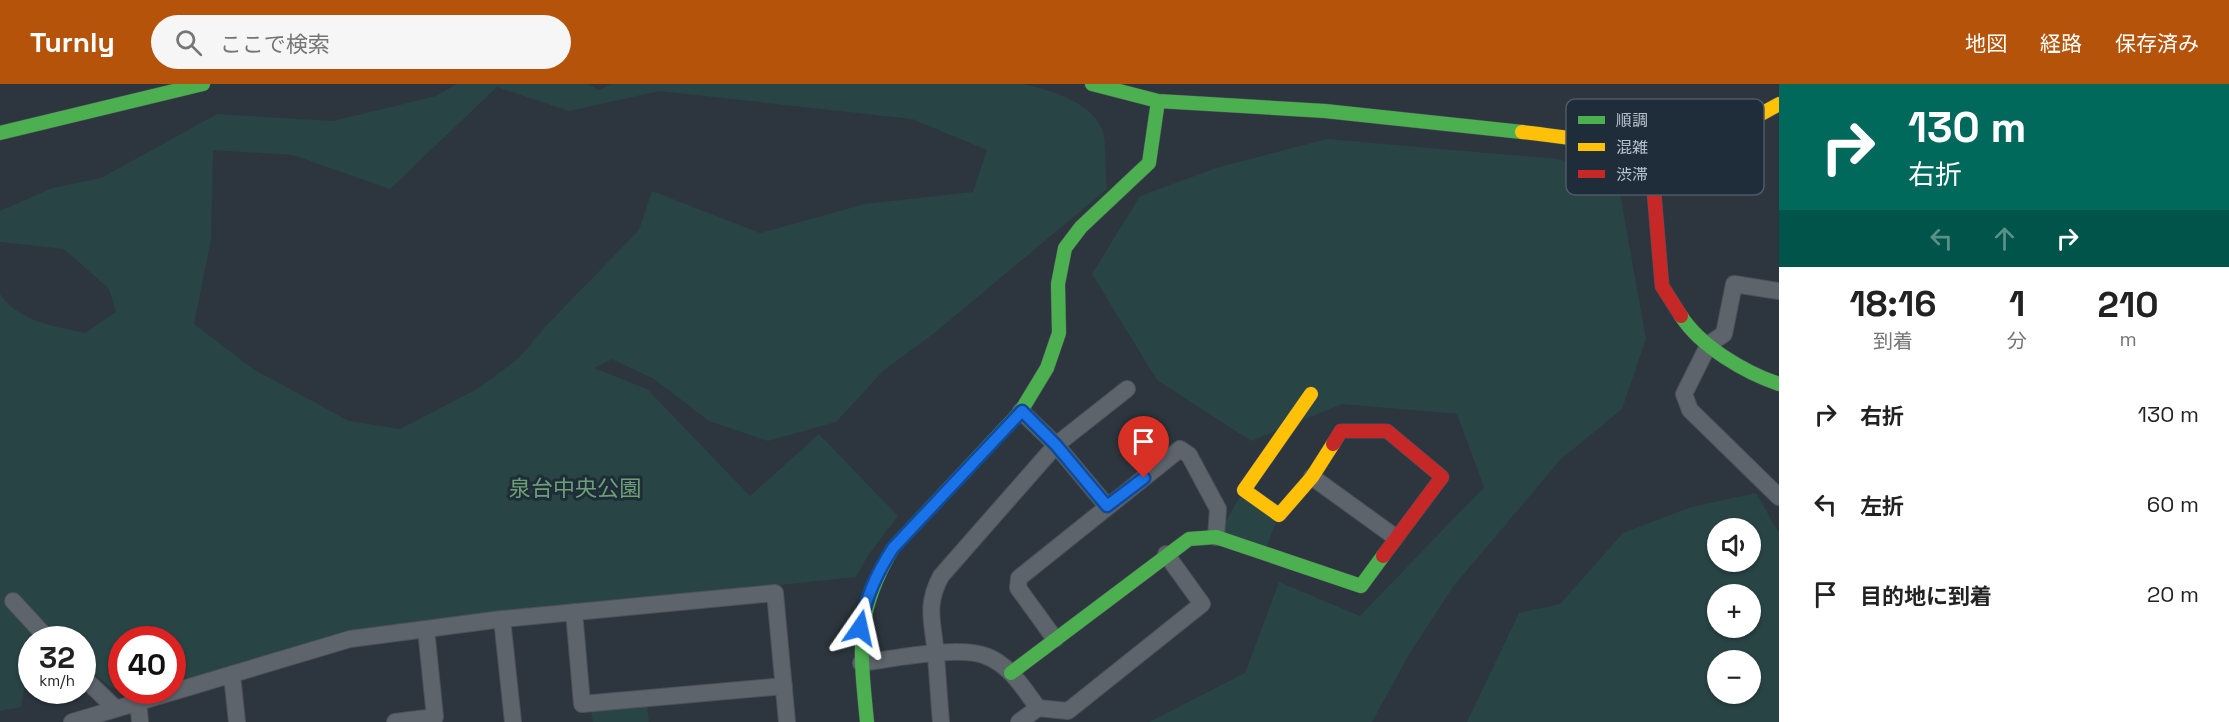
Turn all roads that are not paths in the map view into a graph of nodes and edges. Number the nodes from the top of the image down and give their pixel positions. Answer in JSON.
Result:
{"nodes":[{"id":1,"x":203,"y":84,"type":"edge"},
{"id":2,"x":1092,"y":84,"type":"edge"},
{"id":3,"x":1158,"y":101,"type":"junction"},
{"id":4,"x":1779,"y":104,"type":"edge"},
{"id":5,"x":1764,"y":112,"type":"edge"},
{"id":6,"x":0,"y":133,"type":"edge"},
{"id":7,"x":1566,"y":136,"type":"edge"},
{"id":8,"x":1654,"y":195,"type":"edge"},
{"id":9,"x":1779,"y":291,"type":"edge"},
{"id":10,"x":1708,"y":344,"type":"junction"},
{"id":11,"x":1779,"y":384,"type":"edge"},
{"id":12,"x":1127,"y":389,"type":"dead end"},
{"id":13,"x":1311,"y":394,"type":"dead end"},
{"id":14,"x":1022,"y":411,"type":"junction"},
{"id":15,"x":1056,"y":445,"type":"junction"},
{"id":16,"x":1312,"y":477,"type":"junction"},
{"id":17,"x":1779,"y":497,"type":"edge"},
{"id":18,"x":1107,"y":506,"type":"junction"},
{"id":19,"x":1216,"y":537,"type":"junction"},
{"id":20,"x":1395,"y":537,"type":"junction"},
{"id":21,"x":1166,"y":554,"type":"junction"},
{"id":22,"x":13,"y":601,"type":"dead end"},
{"id":23,"x":574,"y":612,"type":"junction"},
{"id":24,"x":502,"y":619,"type":"junction"},
{"id":25,"x":36,"y":626,"type":"edge"},
{"id":26,"x":426,"y":629,"type":"junction"},
{"id":27,"x":1055,"y":639,"type":"junction"},
{"id":28,"x":936,"y":654,"type":"junction"},
{"id":29,"x":861,"y":663,"type":"junction"},
{"id":30,"x":1011,"y":673,"type":"junction"},
{"id":31,"x":232,"y":675,"type":"junction"},
{"id":32,"x":784,"y":686,"type":"junction"},
{"id":33,"x":186,"y":687,"type":"edge"},
{"id":34,"x":96,"y":690,"type":"edge"},
{"id":35,"x":126,"y":704,"type":"edge"},
{"id":36,"x":138,"y":704,"type":"edge"},
{"id":37,"x":115,"y":708,"type":"junction"},
{"id":38,"x":1038,"y":708,"type":"junction"},
{"id":39,"x":72,"y":722,"type":"edge"},
{"id":40,"x":140,"y":722,"type":"edge"},
{"id":41,"x":237,"y":722,"type":"edge"},
{"id":42,"x":395,"y":722,"type":"edge"},
{"id":43,"x":513,"y":722,"type":"edge"},
{"id":44,"x":787,"y":722,"type":"edge"},
{"id":45,"x":867,"y":722,"type":"edge"},
{"id":46,"x":941,"y":722,"type":"edge"},
{"id":47,"x":1019,"y":722,"type":"edge"}],
"edges":[{"from":1,"to":6,"type":"street"},
{"from":2,"to":3,"type":"street"},
{"from":3,"to":7,"type":"street"},
{"from":3,"to":14,"type":"street"},
{"from":4,"to":5,"type":"street"},
{"from":8,"to":10,"type":"street"},
{"from":9,"to":10,"type":"street"},
{"from":10,"to":11,"type":"street"},
{"from":10,"to":17,"type":"street"},
{"from":12,"to":15,"type":"street"},
{"from":13,"to":16,"type":"street"},
{"from":14,"to":15,"type":"street"},
{"from":14,"to":29,"type":"street"},
{"from":15,"to":18,"type":"street"},
{"from":15,"to":28,"type":"street"},
{"from":16,"to":20,"type":"street"},
{"from":16,"to":20,"type":"street"},
{"from":18,"to":19,"type":"street"},
{"from":18,"to":27,"type":"street"},
{"from":19,"to":20,"type":"street"},
{"from":19,"to":21,"type":"street"},
{"from":21,"to":27,"type":"street"},
{"from":21,"to":38,"type":"street"},
{"from":22,"to":25,"type":"street"},
{"from":23,"to":24,"type":"street"},
{"from":23,"to":32,"type":"street"},
{"from":23,"to":32,"type":"street"},
{"from":24,"to":26,"type":"street"},
{"from":24,"to":43,"type":"street"},
{"from":26,"to":31,"type":"street"},
{"from":26,"to":42,"type":"street"},
{"from":27,"to":30,"type":"street"},
{"from":28,"to":29,"type":"street"},
{"from":28,"to":30,"type":"street"},
{"from":28,"to":46,"type":"street"},
{"from":29,"to":45,"type":"street"},
{"from":30,"to":38,"type":"street"},
{"from":31,"to":33,"type":"street"},
{"from":31,"to":41,"type":"street"},
{"from":32,"to":44,"type":"street"},
{"from":34,"to":37,"type":"street"},
{"from":35,"to":37,"type":"street"},
{"from":36,"to":40,"type":"street"},
{"from":37,"to":39,"type":"street"},
{"from":38,"to":47,"type":"street"}]}
